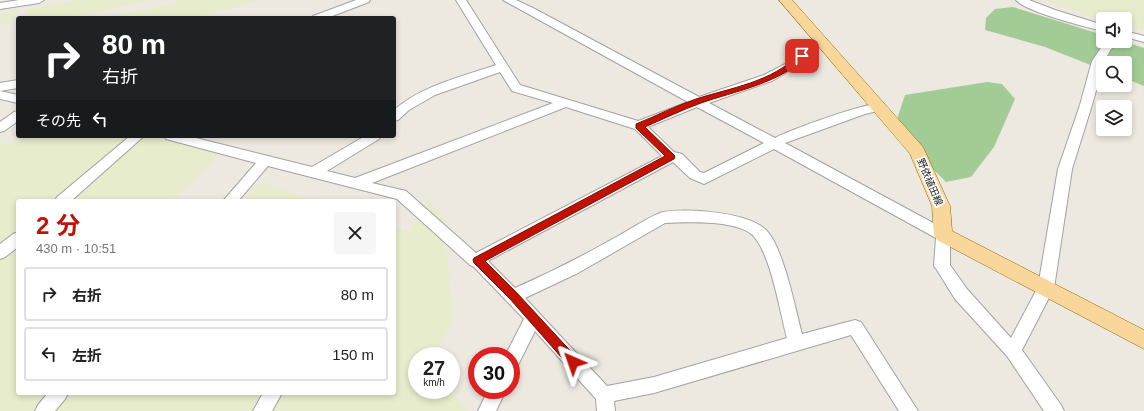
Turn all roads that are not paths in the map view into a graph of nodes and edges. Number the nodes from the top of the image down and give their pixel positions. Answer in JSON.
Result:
{"nodes":[{"id":1,"x":365,"y":0,"type":"edge"},
{"id":2,"x":460,"y":0,"type":"edge"},
{"id":3,"x":508,"y":0,"type":"edge"},
{"id":4,"x":785,"y":0,"type":"edge"},
{"id":5,"x":1021,"y":0,"type":"edge"},
{"id":6,"x":32,"y":1,"type":"edge"},
{"id":7,"x":0,"y":6,"type":"edge"},
{"id":8,"x":322,"y":16,"type":"edge"},
{"id":9,"x":1096,"y":26,"type":"edge"},
{"id":10,"x":1132,"y":36,"type":"edge"},
{"id":11,"x":1144,"y":39,"type":"edge"},
{"id":12,"x":820,"y":42,"type":"junction"},
{"id":13,"x":1107,"y":48,"type":"edge"},
{"id":14,"x":502,"y":68,"type":"junction"},
{"id":15,"x":16,"y":84,"type":"edge"},
{"id":16,"x":0,"y":87,"type":"edge"},
{"id":17,"x":0,"y":95,"type":"edge"},
{"id":18,"x":16,"y":99,"type":"edge"},
{"id":19,"x":698,"y":102,"type":"junction"},
{"id":20,"x":563,"y":104,"type":"junction"},
{"id":21,"x":878,"y":107,"type":"junction"},
{"id":22,"x":396,"y":115,"type":"edge"},
{"id":23,"x":16,"y":116,"type":"edge"},
{"id":24,"x":639,"y":126,"type":"junction"},
{"id":25,"x":0,"y":128,"type":"edge"},
{"id":26,"x":136,"y":138,"type":"edge"},
{"id":27,"x":178,"y":138,"type":"edge"},
{"id":28,"x":372,"y":138,"type":"edge"},
{"id":29,"x":774,"y":143,"type":"junction"},
{"id":30,"x":671,"y":157,"type":"junction"},
{"id":31,"x":266,"y":160,"type":"junction"},
{"id":32,"x":315,"y":172,"type":"junction"},
{"id":33,"x":357,"y":183,"type":"junction"},
{"id":34,"x":64,"y":199,"type":"edge"},
{"id":35,"x":232,"y":199,"type":"edge"},
{"id":36,"x":396,"y":199,"type":"edge"},
{"id":37,"x":398,"y":200,"type":"edge"},
{"id":38,"x":943,"y":235,"type":"junction"},
{"id":39,"x":16,"y":240,"type":"edge"},
{"id":40,"x":0,"y":253,"type":"edge"},
{"id":41,"x":477,"y":260,"type":"junction"},
{"id":42,"x":1046,"y":288,"type":"junction"},
{"id":43,"x":513,"y":296,"type":"junction"},
{"id":44,"x":532,"y":318,"type":"junction"},
{"id":45,"x":1144,"y":340,"type":"edge"},
{"id":46,"x":796,"y":342,"type":"junction"},
{"id":47,"x":518,"y":347,"type":"edge"},
{"id":48,"x":1013,"y":351,"type":"junction"},
{"id":49,"x":57,"y":395,"type":"edge"},
{"id":50,"x":272,"y":395,"type":"edge"},
{"id":51,"x":493,"y":399,"type":"edge"},
{"id":52,"x":605,"y":403,"type":"edge"},
{"id":53,"x":44,"y":411,"type":"edge"},
{"id":54,"x":262,"y":411,"type":"edge"},
{"id":55,"x":487,"y":411,"type":"edge"},
{"id":56,"x":909,"y":411,"type":"edge"},
{"id":57,"x":1055,"y":411,"type":"edge"}],
"edges":[{"from":1,"to":8,"type":"street"},
{"from":2,"to":14,"type":"street"},
{"from":3,"to":19,"type":"street"},
{"from":4,"to":12,"type":"main road","name":"野依植田線"},
{"from":5,"to":9,"type":"street"},
{"from":6,"to":7,"type":"street"},
{"from":10,"to":11,"type":"street"},
{"from":12,"to":19,"type":"street"},
{"from":12,"to":21,"type":"main road","name":"野依植田線"},
{"from":13,"to":42,"type":"street"},
{"from":14,"to":20,"type":"street"},
{"from":14,"to":22,"type":"street"},
{"from":15,"to":16,"type":"street"},
{"from":17,"to":18,"type":"street"},
{"from":19,"to":24,"type":"street"},
{"from":19,"to":29,"type":"street"},
{"from":20,"to":24,"type":"street"},
{"from":20,"to":33,"type":"street"},
{"from":21,"to":29,"type":"street"},
{"from":21,"to":38,"type":"main road","name":"野依植田線"},
{"from":23,"to":25,"type":"street"},
{"from":24,"to":30,"type":"street"},
{"from":26,"to":34,"type":"street"},
{"from":27,"to":31,"type":"street"},
{"from":28,"to":32,"type":"street"},
{"from":29,"to":30,"type":"street"},
{"from":29,"to":38,"type":"street"},
{"from":30,"to":41,"type":"street"},
{"from":31,"to":32,"type":"street"},
{"from":31,"to":35,"type":"street"},
{"from":32,"to":33,"type":"street"},
{"from":33,"to":36,"type":"street"},
{"from":37,"to":41,"type":"street"},
{"from":38,"to":42,"type":"main road"},
{"from":38,"to":48,"type":"street"},
{"from":39,"to":40,"type":"street"},
{"from":41,"to":43,"type":"street"},
{"from":42,"to":45,"type":"main road"},
{"from":42,"to":48,"type":"street"},
{"from":43,"to":44,"type":"street"},
{"from":43,"to":46,"type":"street"},
{"from":44,"to":47,"type":"street"},
{"from":44,"to":52,"type":"street"},
{"from":46,"to":52,"type":"street"},
{"from":46,"to":56,"type":"street"},
{"from":48,"to":57,"type":"street"},
{"from":49,"to":53,"type":"street"},
{"from":50,"to":54,"type":"street"},
{"from":51,"to":55,"type":"street"}]}
